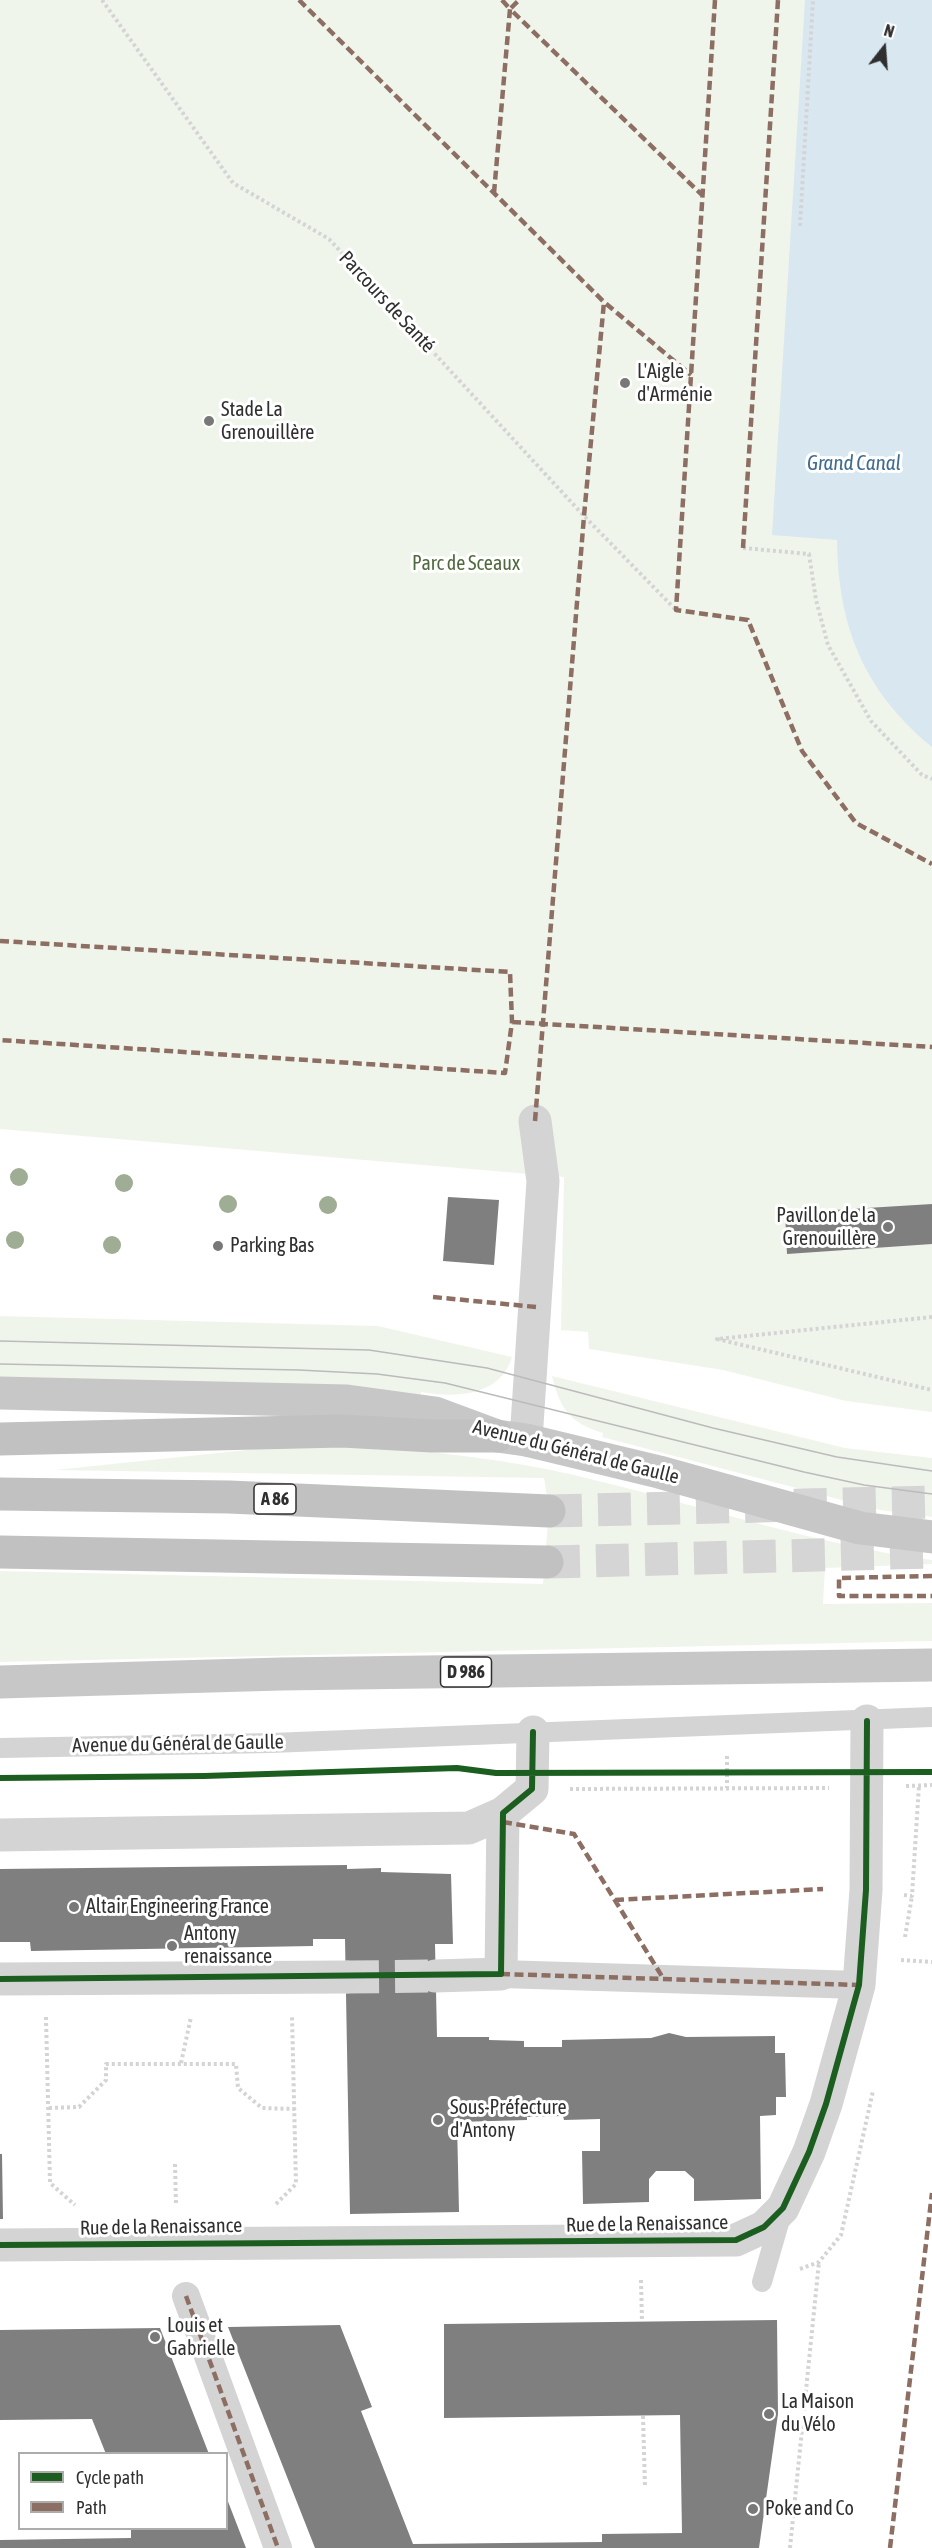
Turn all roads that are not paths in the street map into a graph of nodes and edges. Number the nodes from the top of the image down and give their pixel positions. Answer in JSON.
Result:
{"nodes":[{"id":1,"x":534,"y":1121,"type":"dead end"},
{"id":2,"x":0,"y":1393,"type":"edge"},
{"id":3,"x":511,"y":1438,"type":"junction"},
{"id":4,"x":0,"y":1439,"type":"edge"},
{"id":5,"x":0,"y":1494,"type":"edge"},
{"id":6,"x":549,"y":1511,"type":"tunnel mouth"},
{"id":7,"x":932,"y":1537,"type":"edge"},
{"id":8,"x":0,"y":1552,"type":"edge"},
{"id":9,"x":547,"y":1562,"type":"tunnel mouth"},
{"id":10,"x":932,"y":1665,"type":"edge"},
{"id":11,"x":0,"y":1682,"type":"edge"},
{"id":12,"x":932,"y":1717,"type":"edge"},
{"id":13,"x":867,"y":1721,"type":"junction"},
{"id":14,"x":533,"y":1732,"type":"junction"},
{"id":15,"x":0,"y":1748,"type":"edge"},
{"id":16,"x":503,"y":1813,"type":"junction"},
{"id":17,"x":0,"y":1835,"type":"edge"},
{"id":18,"x":501,"y":1974,"type":"junction"},
{"id":19,"x":435,"y":1976,"type":"tunnel mouth"},
{"id":20,"x":346,"y":1977,"type":"tunnel mouth"},
{"id":21,"x":0,"y":1979,"type":"edge"},
{"id":22,"x":859,"y":1985,"type":"junction"},
{"id":23,"x":783,"y":2208,"type":"junction"},
{"id":24,"x":0,"y":2245,"type":"edge"},
{"id":25,"x":762,"y":2282,"type":"dead end"},
{"id":26,"x":186,"y":2296,"type":"dead end"},
{"id":27,"x":278,"y":2548,"type":"edge"}],
"edges":[{"from":1,"to":3,"type":"street"},
{"from":2,"to":3,"type":"main road","name":"Avenue du Général de Gaulle"},
{"from":3,"to":4,"type":"highway"},
{"from":3,"to":7,"type":"main road","name":"Avenue du Général de Gaulle"},
{"from":5,"to":6,"type":"highway","number":"A 86"},
{"from":8,"to":9,"type":"highway"},
{"from":10,"to":11,"type":"main road","number":"D 986"},
{"from":12,"to":13,"type":"lane","name":"Avenue du Général de Gaulle"},
{"from":13,"to":14,"type":"lane","name":"Avenue du Général de Gaulle"},
{"from":13,"to":22,"type":"street","name":"Rue de la Renaissance"},
{"from":14,"to":15,"type":"lane","name":"Avenue du Général de Gaulle"},
{"from":14,"to":16,"type":"street"},
{"from":16,"to":17,"type":"street"},
{"from":16,"to":18,"type":"street"},
{"from":18,"to":19,"type":"street"},
{"from":18,"to":22,"type":"street"},
{"from":20,"to":21,"type":"street"},
{"from":22,"to":23,"type":"street","name":"Rue de la Renaissance"},
{"from":23,"to":24,"type":"street","name":"Rue de la Renaissance"},
{"from":23,"to":25,"type":"lane"},
{"from":26,"to":27,"type":"street"}]}
